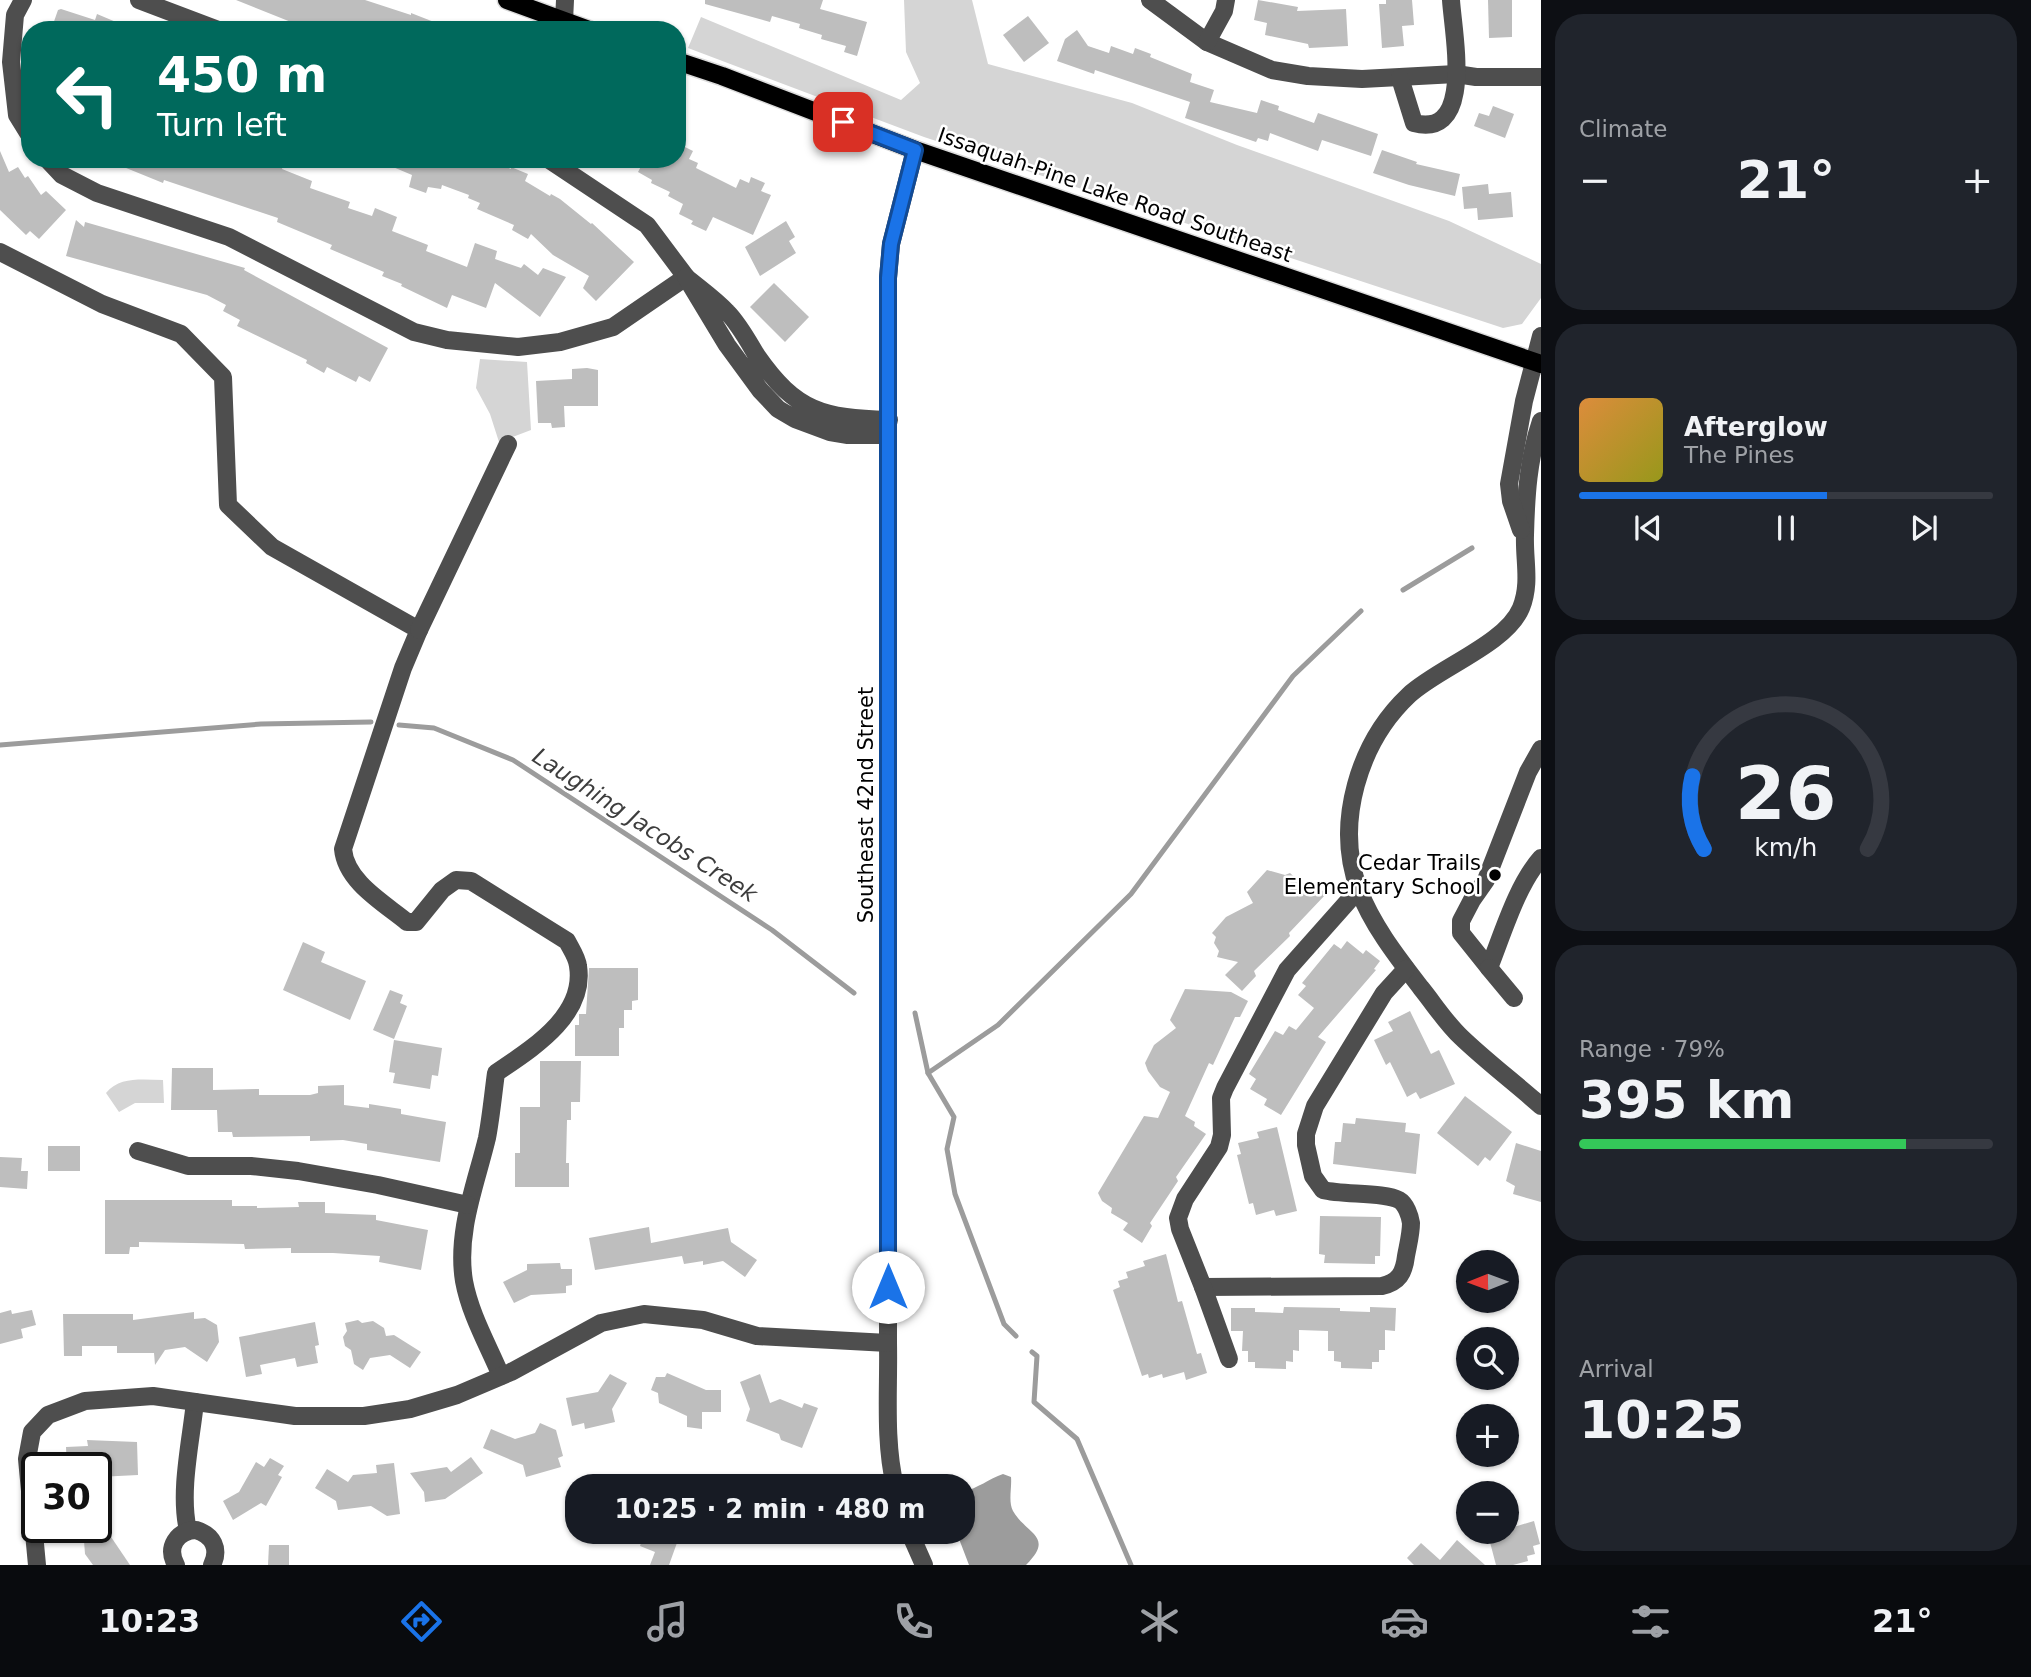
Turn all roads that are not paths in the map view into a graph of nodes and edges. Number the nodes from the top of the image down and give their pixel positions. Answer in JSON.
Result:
{"nodes":[{"id":1,"x":139,"y":0,"type":"edge"},
{"id":2,"x":507,"y":0,"type":"edge"},
{"id":3,"x":565,"y":0,"type":"edge"},
{"id":4,"x":1150,"y":0,"type":"edge"},
{"id":5,"x":1227,"y":0,"type":"edge"},
{"id":6,"x":1451,"y":0,"type":"edge"},
{"id":7,"x":21,"y":1,"type":"edge"},
{"id":8,"x":194,"y":21,"type":"edge"},
{"id":9,"x":564,"y":21,"type":"joint"},
{"id":10,"x":1207,"y":42,"type":"junction"},
{"id":11,"x":686,"y":64,"type":"edge"},
{"id":12,"x":1541,"y":65,"type":"edge"},
{"id":13,"x":1457,"y":74,"type":"junction"},
{"id":14,"x":1541,"y":77,"type":"edge"},
{"id":15,"x":1401,"y":78,"type":"junction"},
{"id":16,"x":21,"y":121,"type":"edge"},
{"id":17,"x":915,"y":150,"type":"junction"},
{"id":18,"x":55,"y":168,"type":"edge"},
{"id":19,"x":562,"y":168,"type":"edge"},
{"id":20,"x":0,"y":252,"type":"edge"},
{"id":21,"x":686,"y":277,"type":"junction"},
{"id":22,"x":1541,"y":336,"type":"edge"},
{"id":23,"x":1537,"y":363,"type":"edge"},
{"id":24,"x":1541,"y":421,"type":"edge"},
{"id":25,"x":888,"y":428,"type":"junction"},
{"id":26,"x":508,"y":444,"type":"dead end"},
{"id":27,"x":1524,"y":539,"type":"junction"},
{"id":28,"x":419,"y":630,"type":"junction"},
{"id":29,"x":1541,"y":749,"type":"edge"},
{"id":30,"x":1541,"y":858,"type":"edge"},
{"id":31,"x":1359,"y":889,"type":"junction"},
{"id":32,"x":1489,"y":968,"type":"junction"},
{"id":33,"x":1406,"y":969,"type":"junction"},
{"id":34,"x":1514,"y":998,"type":"dead end"},
{"id":35,"x":1541,"y":1106,"type":"edge"},
{"id":36,"x":138,"y":1151,"type":"dead end"},
{"id":37,"x":468,"y":1205,"type":"junction"},
{"id":38,"x":1203,"y":1287,"type":"junction"},
{"id":39,"x":888,"y":1343,"type":"junction"},
{"id":40,"x":1229,"y":1359,"type":"dead end"},
{"id":41,"x":501,"y":1376,"type":"junction"},
{"id":42,"x":195,"y":1402,"type":"junction"},
{"id":43,"x":893,"y":1474,"type":"edge"},
{"id":44,"x":188,"y":1530,"type":"junction"},
{"id":45,"x":914,"y":1544,"type":"edge"},
{"id":46,"x":37,"y":1565,"type":"edge"},
{"id":47,"x":176,"y":1565,"type":"edge"},
{"id":48,"x":212,"y":1565,"type":"edge"},
{"id":49,"x":923,"y":1565,"type":"edge"}],
"edges":[{"from":1,"to":8,"type":"street"},
{"from":2,"to":9,"type":"main road"},
{"from":3,"to":9,"type":"street"},
{"from":4,"to":10,"type":"street"},
{"from":5,"to":10,"type":"street"},
{"from":6,"to":13,"type":"street"},
{"from":7,"to":16,"type":"street"},
{"from":10,"to":15,"type":"street"},
{"from":11,"to":17,"type":"main road","name":"Issaquah-Pine Lake Road Southeast"},
{"from":12,"to":13,"type":"street"},
{"from":13,"to":14,"type":"street"},
{"from":13,"to":15,"type":"street"},
{"from":13,"to":15,"type":"street"},
{"from":17,"to":23,"type":"main road","name":"Issaquah-Pine Lake Road Southeast"},
{"from":17,"to":25,"type":"street","name":"Southeast 42nd Street"},
{"from":18,"to":21,"type":"street"},
{"from":19,"to":21,"type":"street"},
{"from":20,"to":28,"type":"street"},
{"from":21,"to":25,"type":"street"},
{"from":22,"to":23,"type":"street"},
{"from":23,"to":27,"type":"street"},
{"from":24,"to":27,"type":"street"},
{"from":25,"to":39,"type":"street","name":"Southeast 42nd Street"},
{"from":26,"to":28,"type":"street"},
{"from":27,"to":31,"type":"street"},
{"from":28,"to":37,"type":"street"},
{"from":29,"to":32,"type":"street"},
{"from":30,"to":32,"type":"street"},
{"from":31,"to":33,"type":"street"},
{"from":31,"to":38,"type":"street"},
{"from":32,"to":34,"type":"street"},
{"from":33,"to":35,"type":"street"},
{"from":33,"to":38,"type":"street"},
{"from":36,"to":37,"type":"street"},
{"from":37,"to":41,"type":"street"},
{"from":38,"to":40,"type":"street"},
{"from":39,"to":41,"type":"street"},
{"from":39,"to":43,"type":"street","name":"Southeast 42nd Street"},
{"from":41,"to":42,"type":"street"},
{"from":42,"to":44,"type":"street"},
{"from":42,"to":46,"type":"street"},
{"from":44,"to":47,"type":"street"},
{"from":44,"to":48,"type":"street"},
{"from":45,"to":49,"type":"street"}]}
